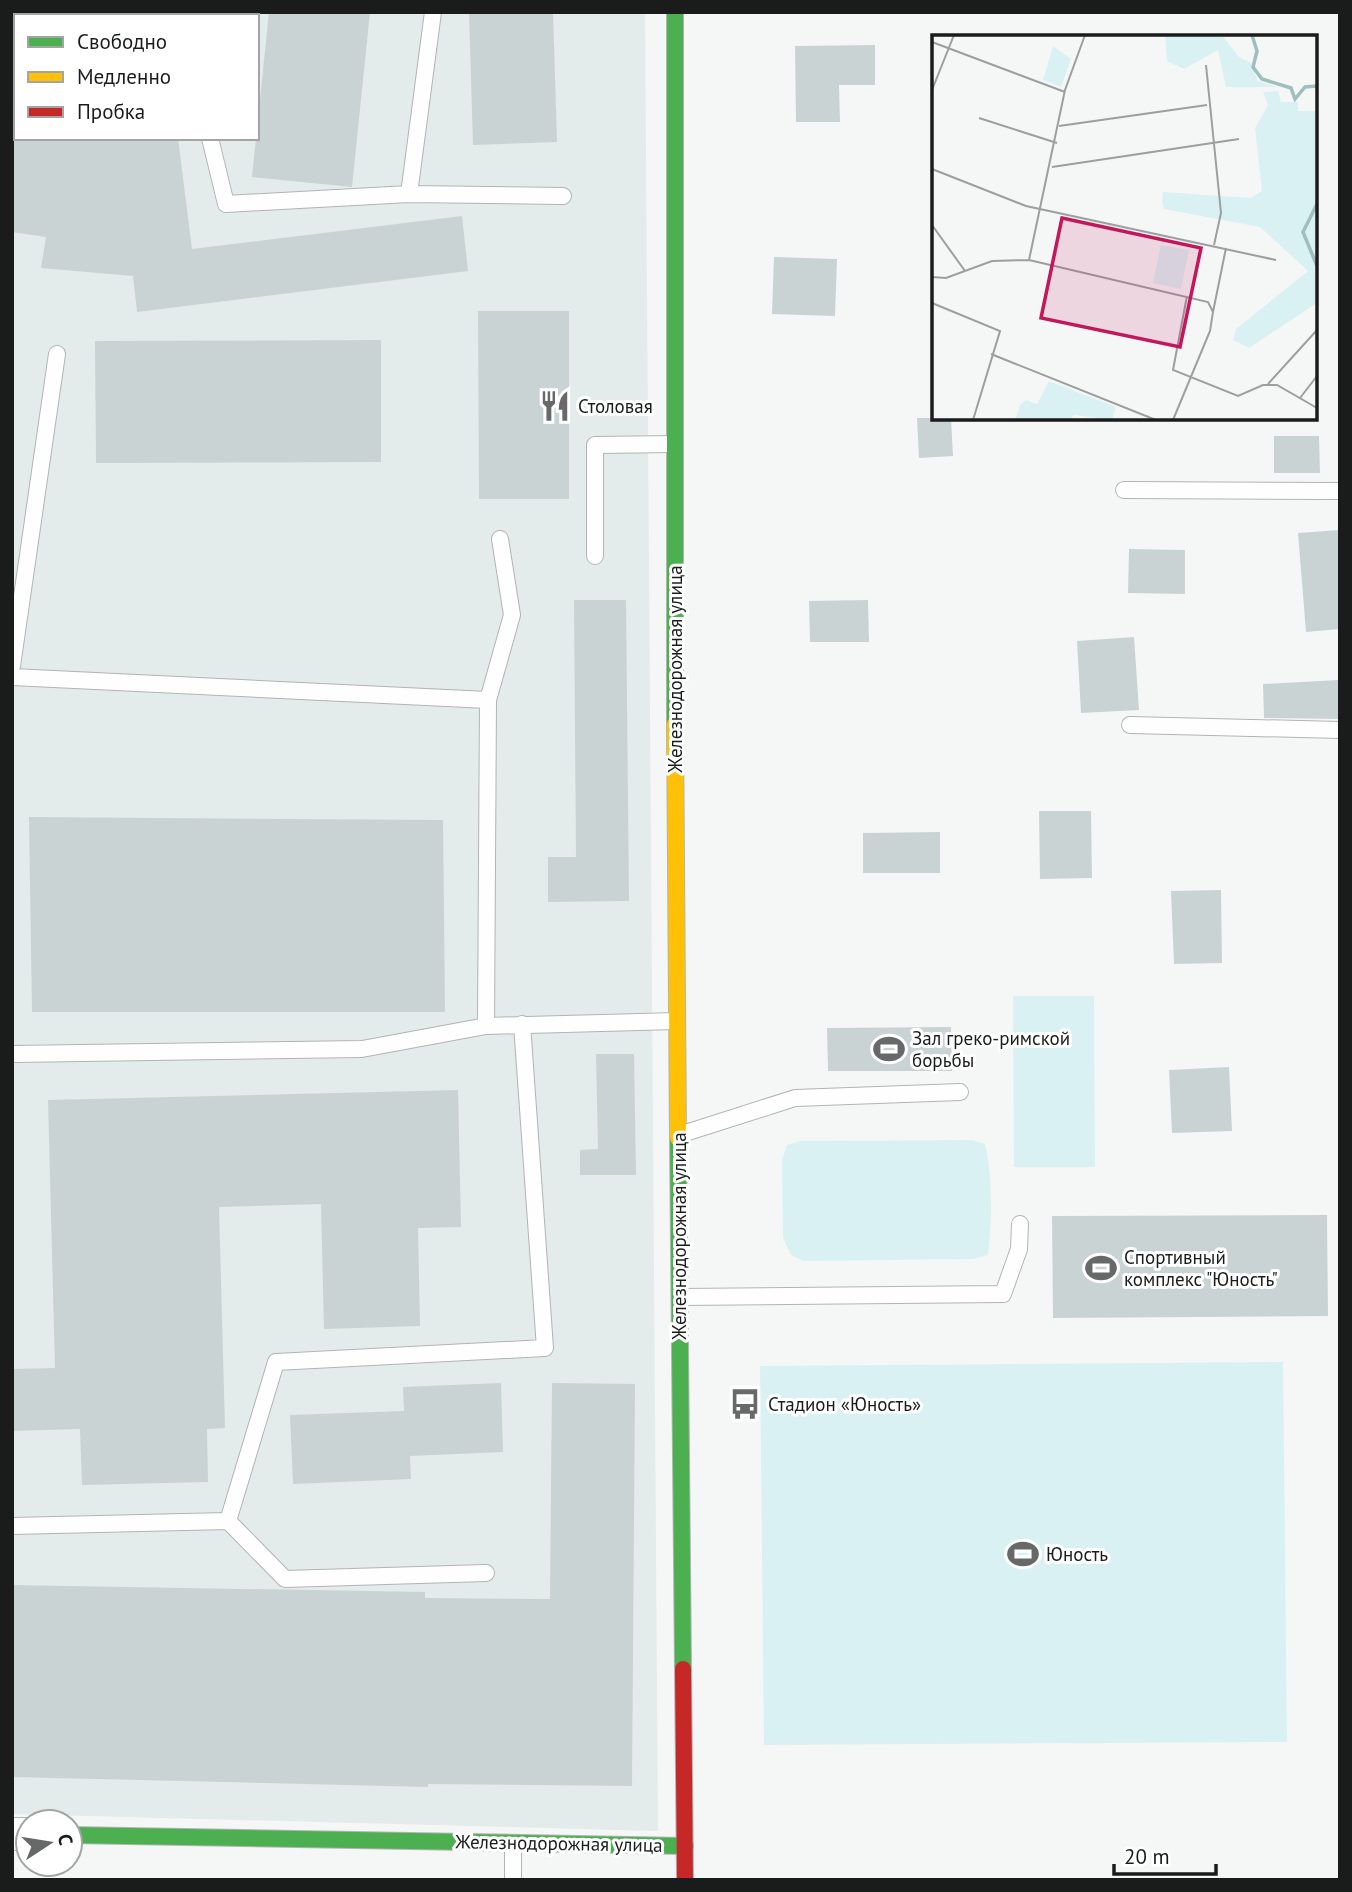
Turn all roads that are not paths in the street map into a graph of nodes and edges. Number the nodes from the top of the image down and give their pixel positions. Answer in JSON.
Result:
{"nodes":[{"id":1,"x":433,"y":12,"type":"edge"},
{"id":2,"x":675,"y":12,"type":"edge"},
{"id":3,"x":210,"y":140,"type":"edge"},
{"id":4,"x":409,"y":194,"type":"junction"},
{"id":5,"x":563,"y":196,"type":"dead end"},
{"id":6,"x":57,"y":354,"type":"dead end"},
{"id":7,"x":675,"y":444,"type":"junction"},
{"id":8,"x":1124,"y":490,"type":"dead end"},
{"id":9,"x":1340,"y":491,"type":"edge"},
{"id":10,"x":500,"y":539,"type":"dead end"},
{"id":11,"x":595,"y":556,"type":"dead end"},
{"id":12,"x":12,"y":666,"type":"edge"},
{"id":13,"x":12,"y":677,"type":"edge"},
{"id":14,"x":488,"y":700,"type":"junction"},
{"id":15,"x":1130,"y":725,"type":"dead end"},
{"id":16,"x":1340,"y":730,"type":"edge"},
{"id":17,"x":677,"y":1021,"type":"junction"},
{"id":18,"x":522,"y":1024,"type":"junction"},
{"id":19,"x":486,"y":1026,"type":"junction"},
{"id":20,"x":12,"y":1055,"type":"edge"},
{"id":21,"x":960,"y":1092,"type":"dead end"},
{"id":22,"x":679,"y":1135,"type":"junction"},
{"id":23,"x":1020,"y":1224,"type":"dead end"},
{"id":24,"x":680,"y":1297,"type":"junction"},
{"id":25,"x":228,"y":1521,"type":"junction"},
{"id":26,"x":12,"y":1526,"type":"edge"},
{"id":27,"x":486,"y":1573,"type":"dead end"},
{"id":28,"x":84,"y":1835,"type":"edge"},
{"id":29,"x":513,"y":1843,"type":"junction"},
{"id":30,"x":685,"y":1846,"type":"junction"},
{"id":31,"x":513,"y":1880,"type":"edge"},
{"id":32,"x":685,"y":1880,"type":"edge"}],
"edges":[{"from":1,"to":4,"type":"lane"},
{"from":2,"to":7,"type":"main road","name":"Железнодорожная улица"},
{"from":3,"to":4,"type":"lane"},
{"from":4,"to":5,"type":"lane"},
{"from":6,"to":12,"type":"lane"},
{"from":7,"to":11,"type":"lane"},
{"from":7,"to":17,"type":"main road","name":"Железнодорожная улица"},
{"from":8,"to":9,"type":"lane"},
{"from":10,"to":14,"type":"lane"},
{"from":13,"to":14,"type":"lane"},
{"from":14,"to":19,"type":"lane"},
{"from":15,"to":16,"type":"lane"},
{"from":17,"to":18,"type":"lane"},
{"from":17,"to":22,"type":"main road","name":"Железнодорожная улица"},
{"from":18,"to":19,"type":"lane"},
{"from":18,"to":25,"type":"lane"},
{"from":19,"to":20,"type":"lane"},
{"from":21,"to":22,"type":"lane"},
{"from":22,"to":24,"type":"main road","name":"Железнодорожная улица"},
{"from":23,"to":24,"type":"lane"},
{"from":24,"to":30,"type":"main road","name":"Железнодорожная улица"},
{"from":25,"to":26,"type":"lane"},
{"from":25,"to":27,"type":"lane"},
{"from":28,"to":29,"type":"main road","name":"Железнодорожная улица"},
{"from":29,"to":30,"type":"main road","name":"Железнодорожная улица"},
{"from":29,"to":31,"type":"lane"},
{"from":30,"to":32,"type":"main road"}]}
